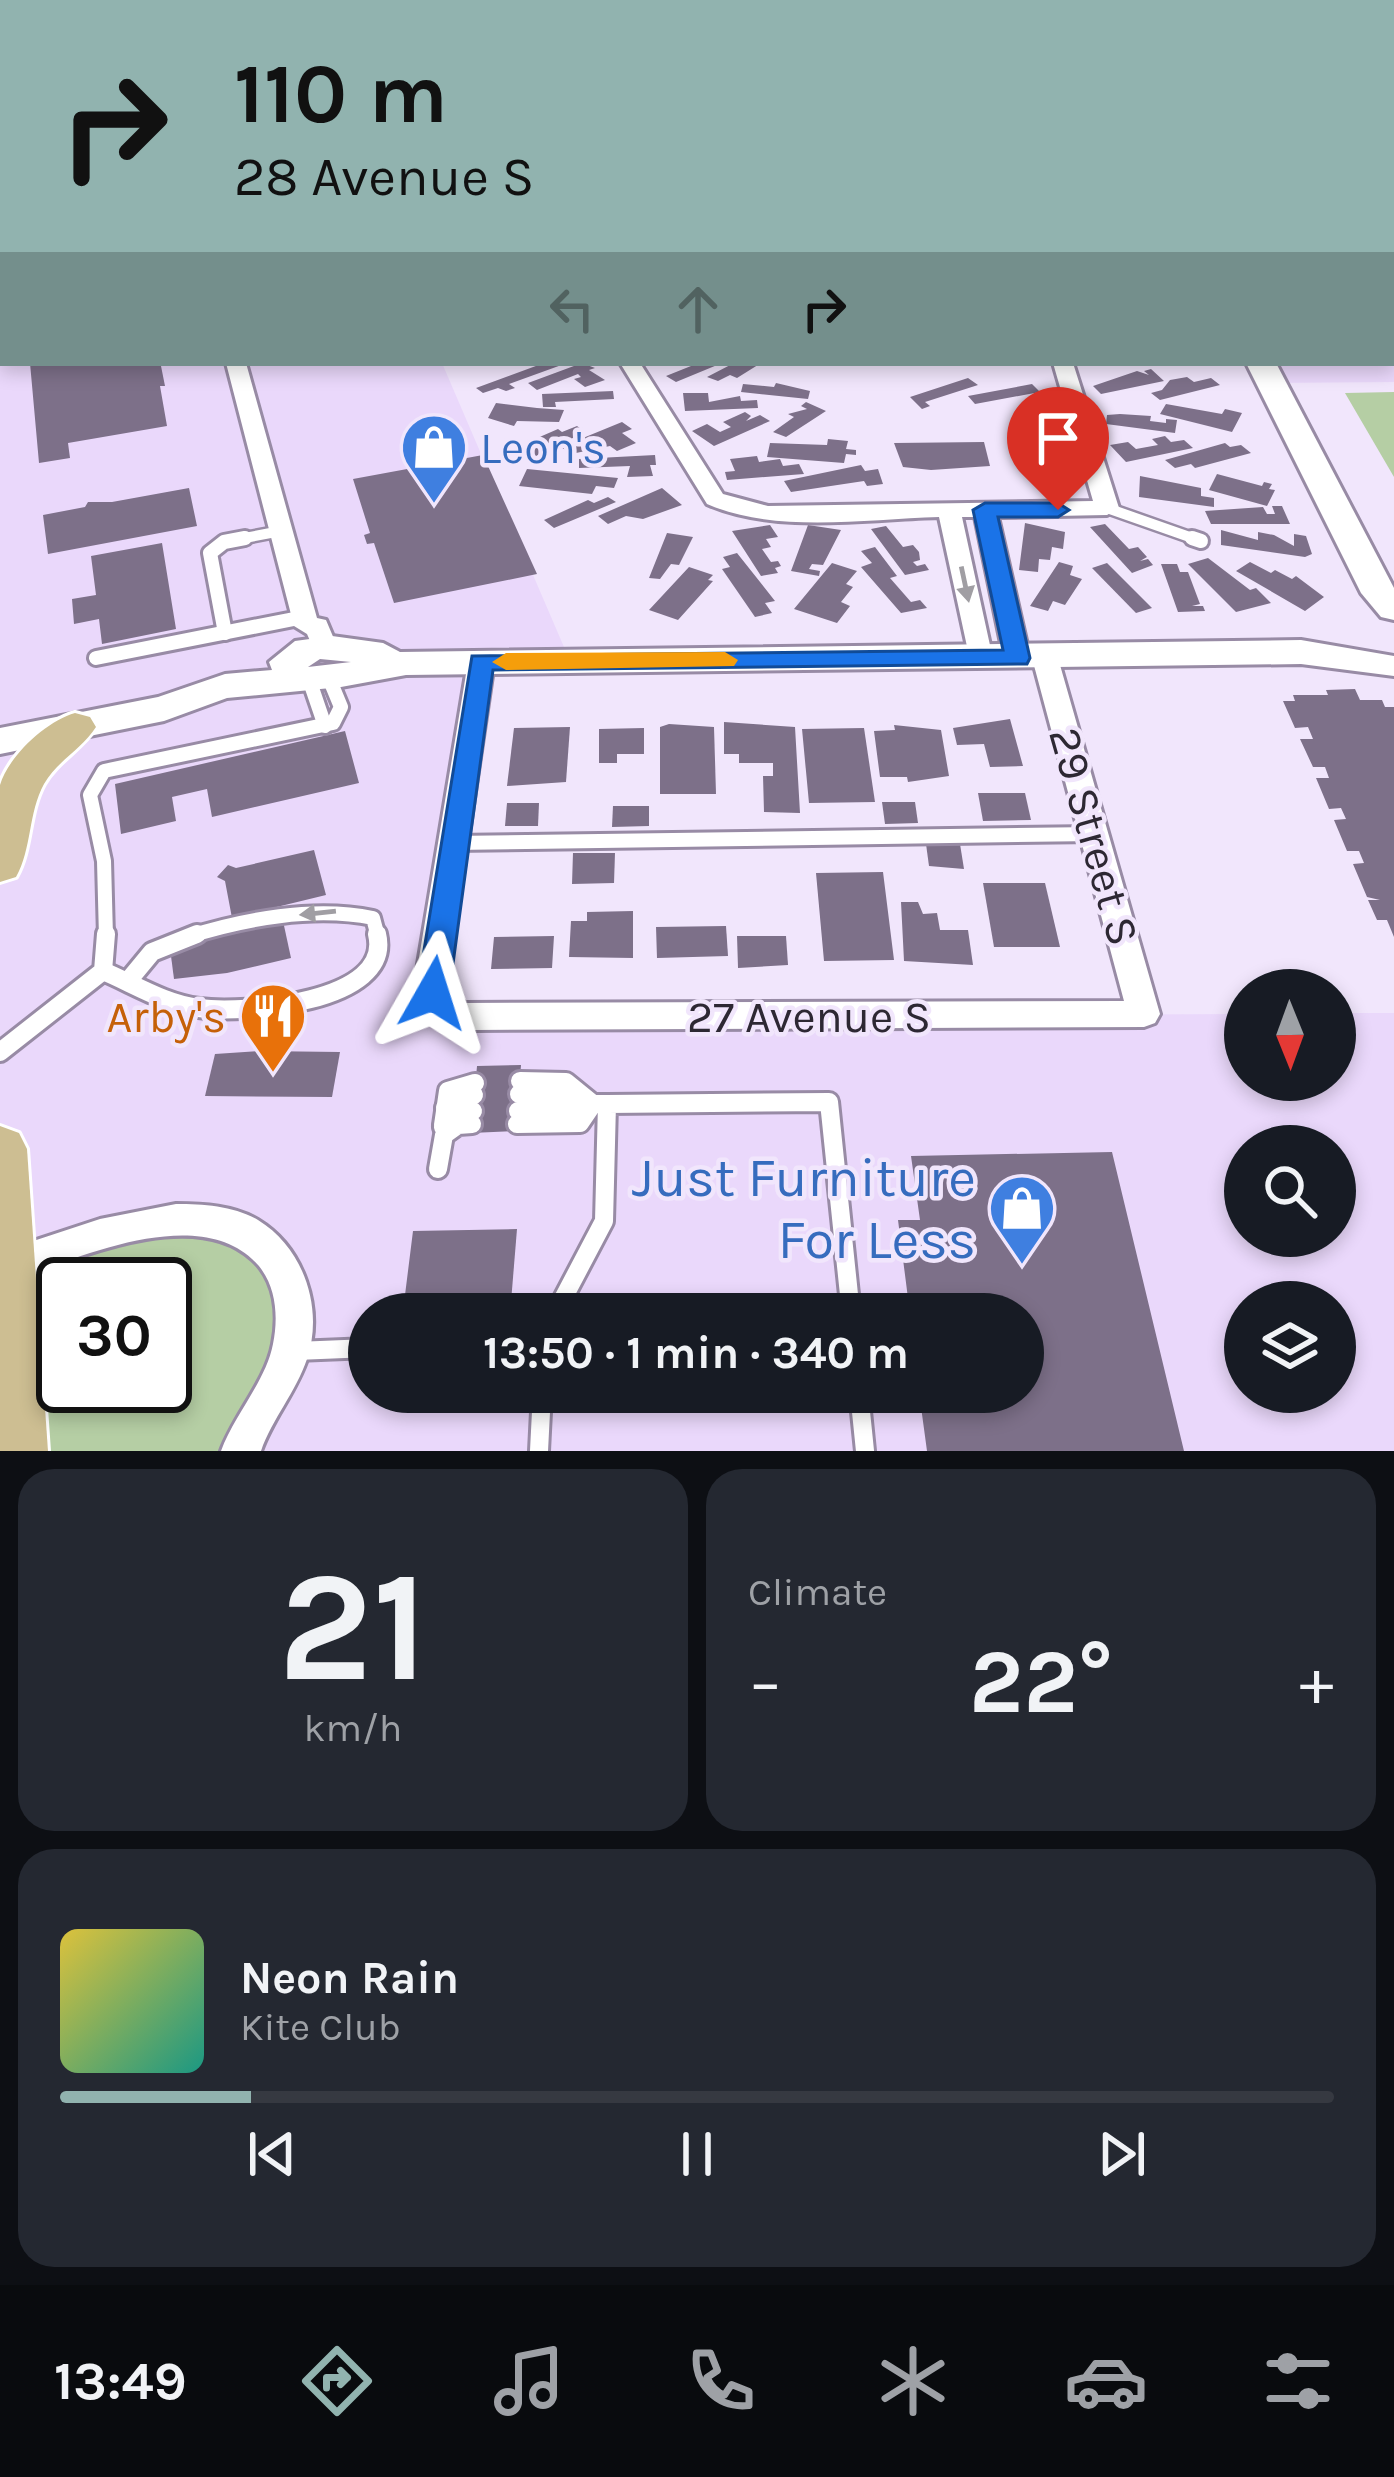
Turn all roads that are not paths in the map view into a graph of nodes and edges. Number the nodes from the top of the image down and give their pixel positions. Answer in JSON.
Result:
{"nodes":[{"id":1,"x":237,"y":366,"type":"edge"},
{"id":2,"x":631,"y":366,"type":"edge"},
{"id":3,"x":1064,"y":366,"type":"edge"},
{"id":4,"x":1262,"y":366,"type":"edge"},
{"id":5,"x":1106,"y":508,"type":"junction"},
{"id":6,"x":949,"y":510,"type":"junction"},
{"id":7,"x":985,"y":510,"type":"junction"},
{"id":8,"x":281,"y":531,"type":"junction"},
{"id":9,"x":1201,"y":542,"type":"dead end"},
{"id":10,"x":225,"y":633,"type":"junction"},
{"id":11,"x":1385,"y":634,"type":"edge"},
{"id":12,"x":313,"y":656,"type":"junction"},
{"id":13,"x":96,"y":658,"type":"dead end"},
{"id":14,"x":1014,"y":658,"type":"junction"},
{"id":15,"x":481,"y":662,"type":"junction"},
{"id":16,"x":75,"y":727,"type":"junction"},
{"id":17,"x":0,"y":741,"type":"edge"},
{"id":18,"x":1094,"y":834,"type":"junction"},
{"id":19,"x":453,"y":844,"type":"junction"},
{"id":20,"x":0,"y":865,"type":"edge"},
{"id":21,"x":103,"y":971,"type":"junction"},
{"id":22,"x":128,"y":981,"type":"junction"},
{"id":23,"x":1144,"y":1014,"type":"joint"},
{"id":24,"x":0,"y":1052,"type":"edge"},
{"id":25,"x":600,"y":1104,"type":"junction"},
{"id":26,"x":443,"y":1124,"type":"junction"},
{"id":27,"x":0,"y":1149,"type":"edge"},
{"id":28,"x":438,"y":1169,"type":"dead end"},
{"id":29,"x":2,"y":1267,"type":"edge"},
{"id":30,"x":566,"y":1293,"type":"edge"},
{"id":31,"x":849,"y":1293,"type":"edge"},
{"id":32,"x":348,"y":1349,"type":"edge"},
{"id":33,"x":291,"y":1351,"type":"junction"},
{"id":34,"x":541,"y":1413,"type":"edge"},
{"id":35,"x":861,"y":1413,"type":"edge"},
{"id":36,"x":16,"y":1451,"type":"edge"},
{"id":37,"x":241,"y":1451,"type":"edge"},
{"id":38,"x":539,"y":1451,"type":"edge"},
{"id":39,"x":865,"y":1451,"type":"edge"}],
"edges":[{"from":1,"to":8,"type":"street"},
{"from":2,"to":6,"type":"street"},
{"from":3,"to":5,"type":"street"},
{"from":4,"to":11,"type":"street"},
{"from":5,"to":7,"type":"street"},
{"from":5,"to":9,"type":"lane"},
{"from":6,"to":7,"type":"street"},
{"from":6,"to":14,"type":"street","name":"29 Street S","one_way":true},
{"from":7,"to":14,"type":"street","name":"29 Street S"},
{"from":8,"to":10,"type":"lane"},
{"from":8,"to":12,"type":"street"},
{"from":10,"to":12,"type":"lane"},
{"from":10,"to":13,"type":"lane"},
{"from":11,"to":14,"type":"street"},
{"from":12,"to":15,"type":"street"},
{"from":12,"to":16,"type":"street"},
{"from":12,"to":21,"type":"lane"},
{"from":14,"to":15,"type":"street"},
{"from":14,"to":18,"type":"street","name":"29 Street S"},
{"from":15,"to":19,"type":"street"},
{"from":16,"to":17,"type":"street"},
{"from":16,"to":20,"type":"main road"},
{"from":18,"to":19,"type":"lane"},
{"from":18,"to":23,"type":"street","name":"29 Street S"},
{"from":19,"to":23,"type":"street","name":"27 Avenue S"},
{"from":21,"to":22,"type":"lane"},
{"from":21,"to":24,"type":"lane"},
{"from":22,"to":22,"type":"lane","one_way":true},
{"from":25,"to":25,"type":"lane"},
{"from":25,"to":30,"type":"lane"},
{"from":25,"to":31,"type":"lane"},
{"from":26,"to":26,"type":"lane"},
{"from":26,"to":28,"type":"lane"},
{"from":27,"to":29,"type":"main road"},
{"from":29,"to":33,"type":"street"},
{"from":29,"to":36,"type":"main road"},
{"from":32,"to":33,"type":"lane"},
{"from":33,"to":37,"type":"street"},
{"from":34,"to":38,"type":"lane"},
{"from":35,"to":39,"type":"lane"}]}
